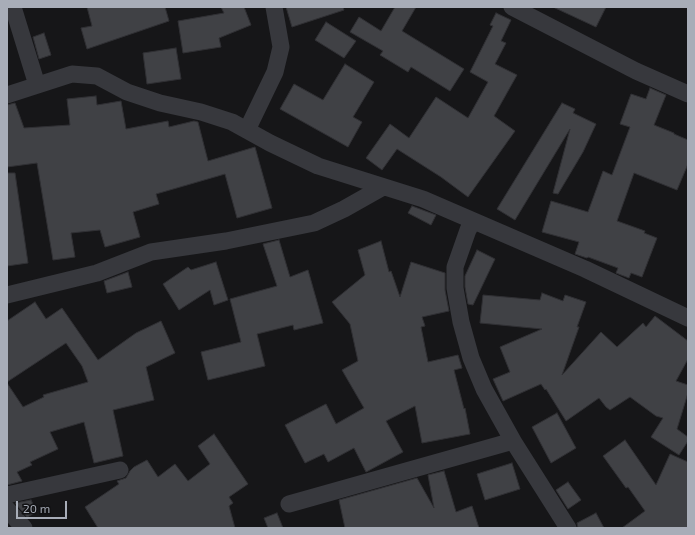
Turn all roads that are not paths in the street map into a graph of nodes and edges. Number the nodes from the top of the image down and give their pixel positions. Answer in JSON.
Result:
{"nodes":[{"id":1,"x":13,"y":7,"type":"edge"},
{"id":2,"x":274,"y":7,"type":"edge"},
{"id":3,"x":512,"y":7,"type":"edge"},
{"id":4,"x":37,"y":85,"type":"junction"},
{"id":5,"x":688,"y":94,"type":"edge"},
{"id":6,"x":7,"y":95,"type":"edge"},
{"id":7,"x":247,"y":130,"type":"junction"},
{"id":8,"x":383,"y":187,"type":"junction"},
{"id":9,"x":473,"y":220,"type":"junction"},
{"id":10,"x":7,"y":295,"type":"edge"},
{"id":11,"x":688,"y":318,"type":"edge"},
{"id":12,"x":513,"y":441,"type":"junction"},
{"id":13,"x":120,"y":470,"type":"dead end"},
{"id":14,"x":7,"y":495,"type":"edge"},
{"id":15,"x":289,"y":504,"type":"dead end"},
{"id":16,"x":7,"y":509,"type":"edge"},
{"id":17,"x":24,"y":528,"type":"edge"},
{"id":18,"x":568,"y":528,"type":"edge"}],
"edges":[{"from":1,"to":4,"type":"street"},
{"from":2,"to":7,"type":"street"},
{"from":3,"to":5,"type":"street"},
{"from":4,"to":6,"type":"street"},
{"from":4,"to":7,"type":"street"},
{"from":7,"to":8,"type":"street"},
{"from":8,"to":9,"type":"street"},
{"from":8,"to":10,"type":"street"},
{"from":9,"to":11,"type":"street"},
{"from":9,"to":12,"type":"street"},
{"from":12,"to":15,"type":"street"},
{"from":12,"to":18,"type":"street"},
{"from":13,"to":14,"type":"street"},
{"from":16,"to":17,"type":"street"}]}
